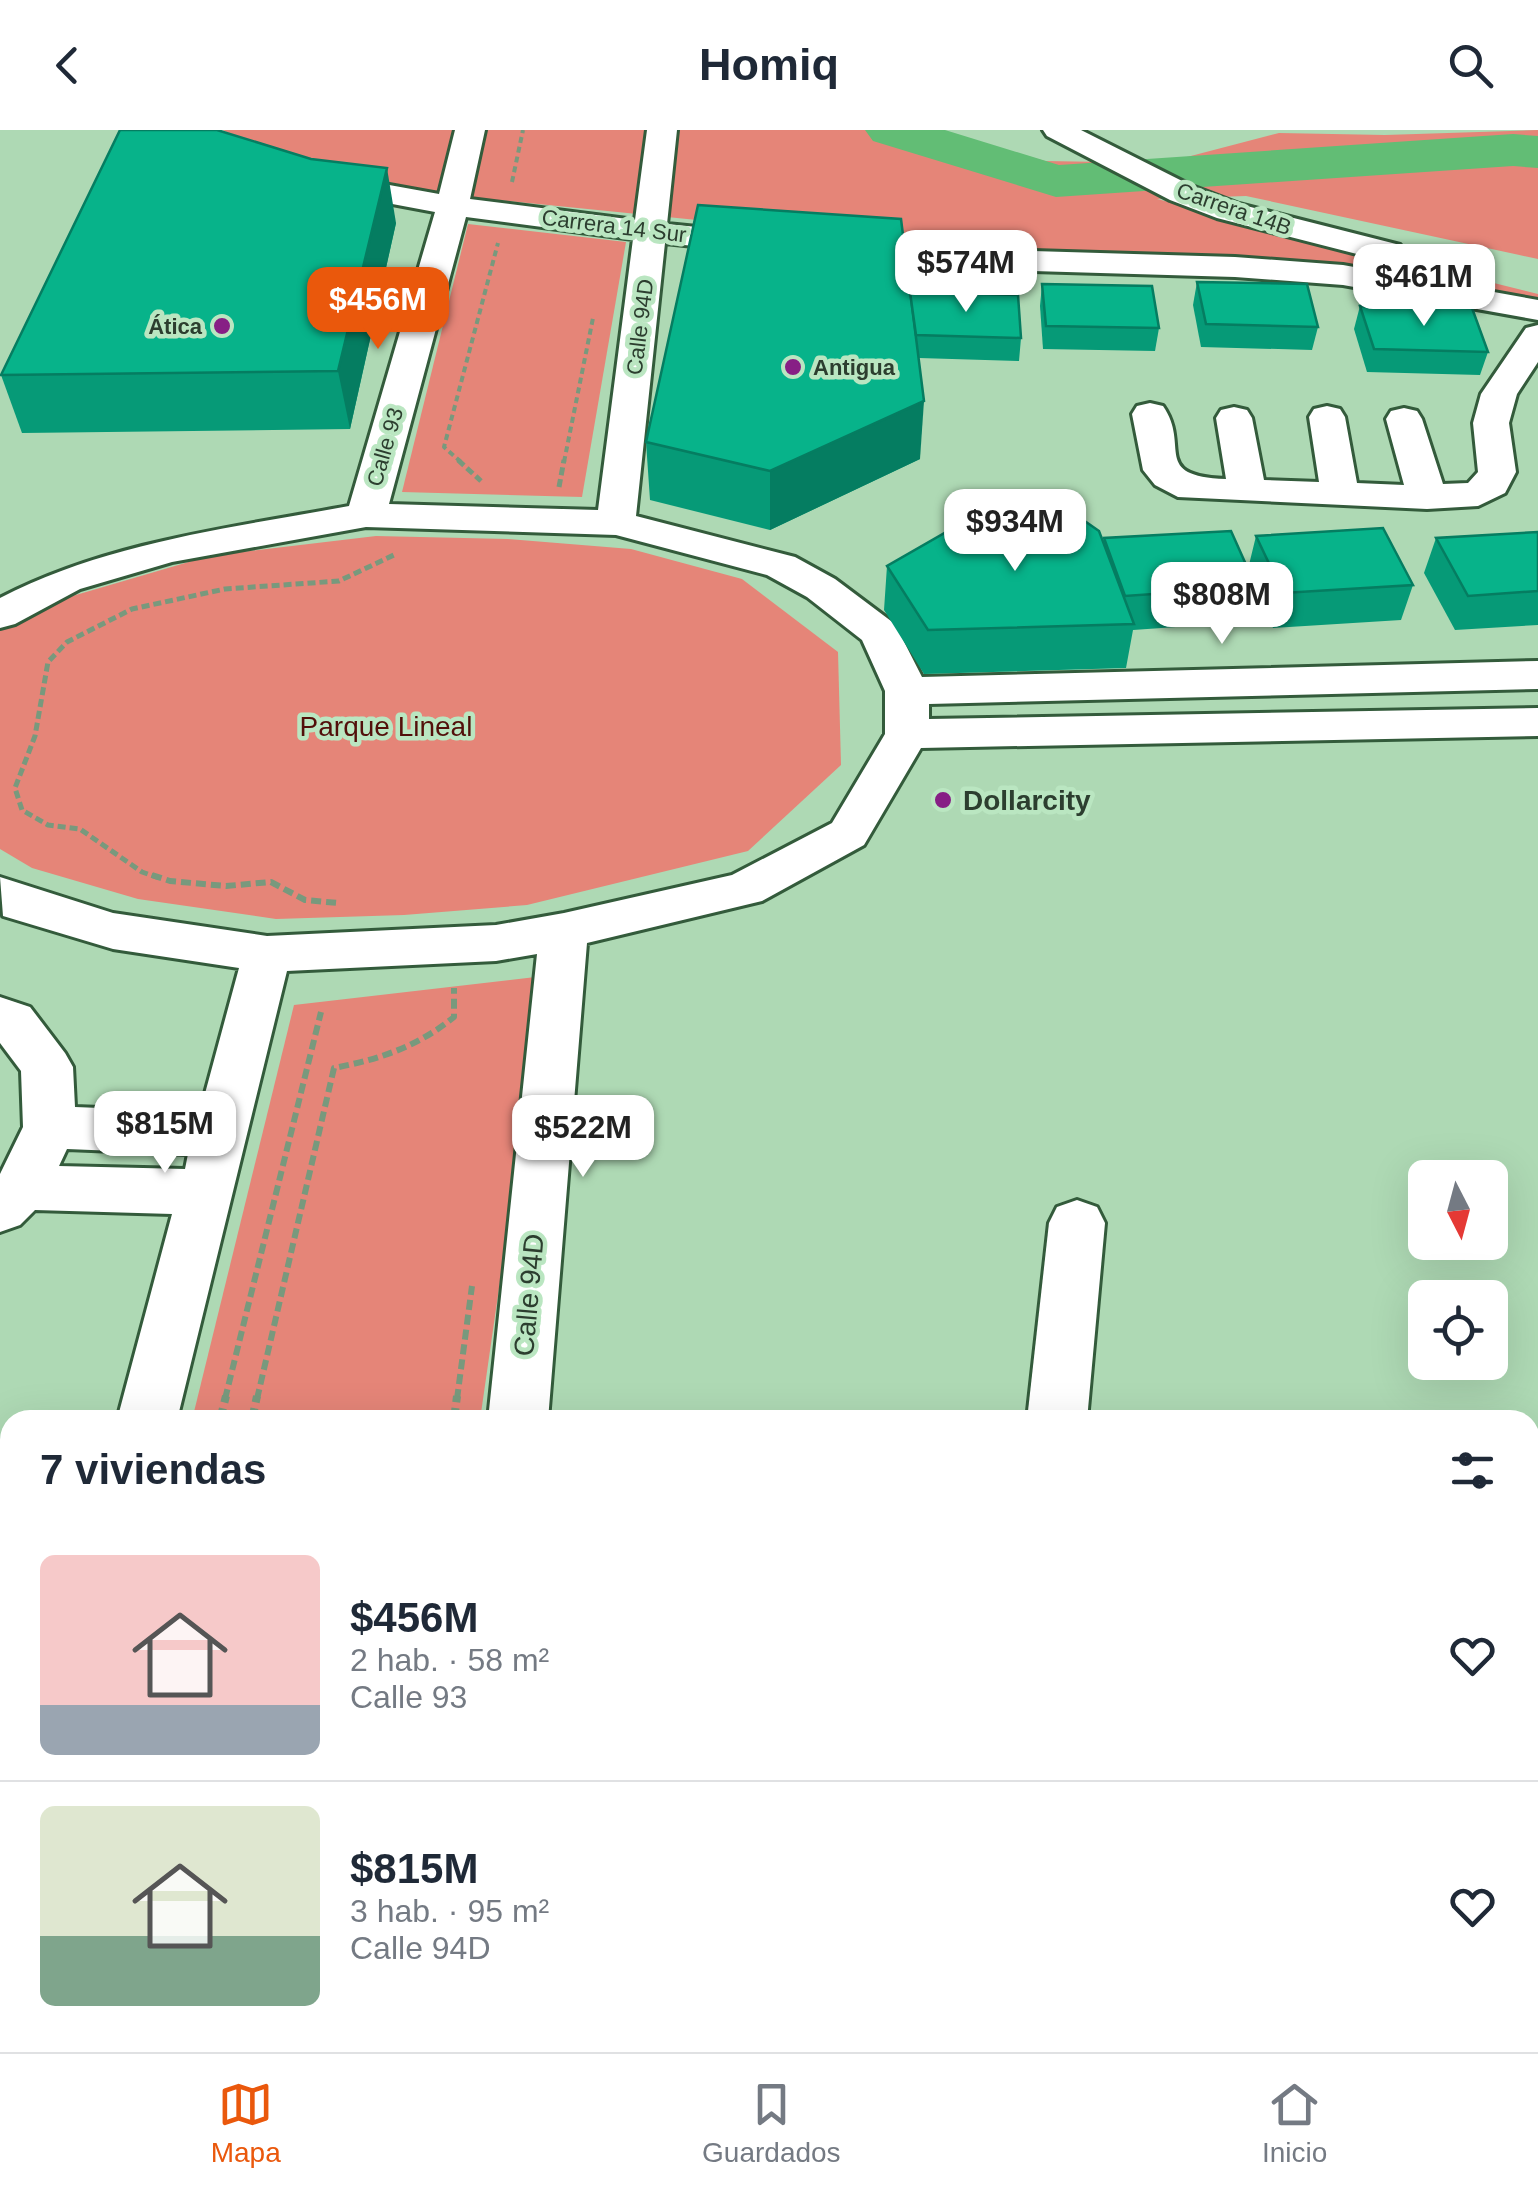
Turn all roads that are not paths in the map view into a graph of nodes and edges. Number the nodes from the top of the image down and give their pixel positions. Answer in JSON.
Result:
{"nodes":[{"id":1,"x":470,"y":130,"type":"edge"},
{"id":2,"x":662,"y":130,"type":"edge"},
{"id":3,"x":1058,"y":130,"type":"edge"},
{"id":4,"x":300,"y":176,"type":"edge"},
{"id":5,"x":453,"y":206,"type":"junction"},
{"id":6,"x":652,"y":232,"type":"junction"},
{"id":7,"x":1538,"y":283,"type":"edge"},
{"id":8,"x":1538,"y":310,"type":"edge"},
{"id":9,"x":1538,"y":335,"type":"edge"},
{"id":10,"x":1150,"y":414,"type":"dead end"},
{"id":11,"x":1326,"y":417,"type":"dead end"},
{"id":12,"x":1234,"y":418,"type":"dead end"},
{"id":13,"x":1404,"y":419,"type":"dead end"},
{"id":14,"x":1247,"y":491,"type":"junction"},
{"id":15,"x":1340,"y":494,"type":"junction"},
{"id":16,"x":1427,"y":497,"type":"junction"},
{"id":17,"x":366,"y":515,"type":"junction"},
{"id":18,"x":616,"y":523,"type":"junction"},
{"id":19,"x":0,"y":615,"type":"edge"},
{"id":20,"x":1538,"y":675,"type":"edge"},
{"id":21,"x":907,"y":713,"type":"junction"},
{"id":22,"x":1538,"y":722,"type":"edge"},
{"id":23,"x":0,"y":894,"type":"edge"},
{"id":24,"x":564,"y":932,"type":"junction"},
{"id":25,"x":267,"y":954,"type":"junction"},
{"id":26,"x":0,"y":1016,"type":"edge"},
{"id":27,"x":50,"y":1127,"type":"junction"},
{"id":28,"x":220,"y":1134,"type":"junction"},
{"id":29,"x":205,"y":1192,"type":"junction"},
{"id":30,"x":11,"y":1198,"type":"edge"},
{"id":31,"x":1077,"y":1223,"type":"dead end"},
{"id":32,"x":150,"y":1410,"type":"edge"},
{"id":33,"x":519,"y":1410,"type":"edge"},
{"id":34,"x":1058,"y":1410,"type":"edge"}],
"edges":[{"from":1,"to":5,"type":"street"},
{"from":2,"to":6,"type":"street","name":"Calle 94D"},
{"from":3,"to":7,"type":"street","name":"Carrera 14B"},
{"from":4,"to":5,"type":"street","name":"Carrera 14 Sur"},
{"from":5,"to":6,"type":"street","name":"Carrera 14 Sur"},
{"from":5,"to":17,"type":"street","name":"Calle 93"},
{"from":6,"to":8,"type":"street","name":"Carrera 14 Sur"},
{"from":6,"to":18,"type":"street","name":"Calle 94D"},
{"from":9,"to":16,"type":"street"},
{"from":10,"to":14,"type":"street"},
{"from":11,"to":15,"type":"street"},
{"from":12,"to":14,"type":"street"},
{"from":13,"to":16,"type":"street"},
{"from":14,"to":15,"type":"street"},
{"from":15,"to":16,"type":"street"},
{"from":17,"to":18,"type":"street"},
{"from":17,"to":19,"type":"street"},
{"from":18,"to":21,"type":"street"},
{"from":20,"to":21,"type":"street"},
{"from":21,"to":22,"type":"street"},
{"from":21,"to":24,"type":"street"},
{"from":23,"to":25,"type":"street"},
{"from":24,"to":25,"type":"street"},
{"from":24,"to":33,"type":"street","name":"Calle 94D"},
{"from":25,"to":28,"type":"street"},
{"from":26,"to":27,"type":"street"},
{"from":27,"to":28,"type":"street"},
{"from":27,"to":30,"type":"street"},
{"from":28,"to":29,"type":"street"},
{"from":29,"to":30,"type":"street"},
{"from":29,"to":32,"type":"street"},
{"from":31,"to":34,"type":"street"}]}
